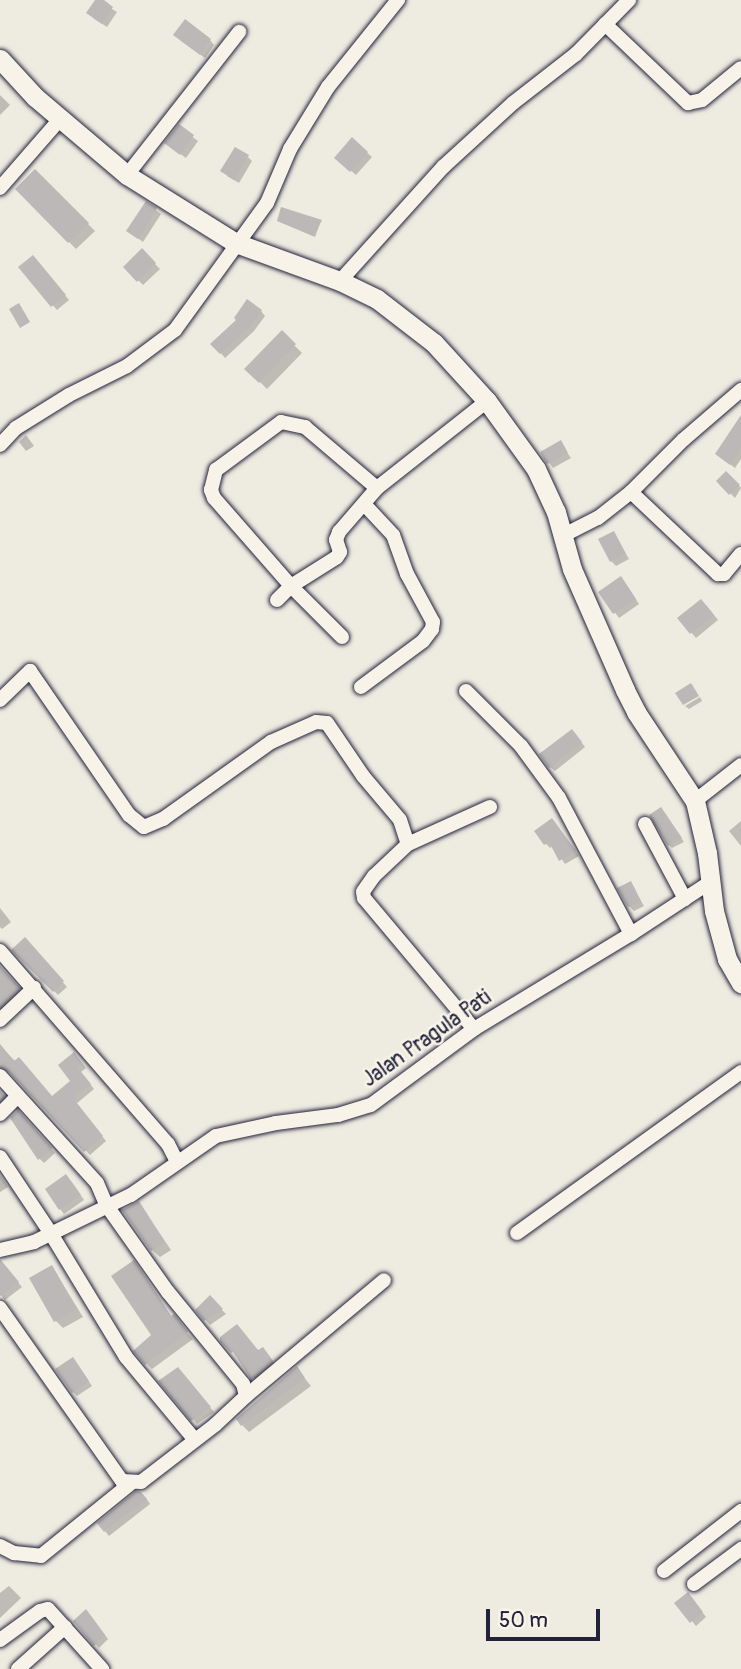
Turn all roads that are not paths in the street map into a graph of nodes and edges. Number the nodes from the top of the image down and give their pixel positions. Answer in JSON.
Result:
{"nodes":[{"id":1,"x":398,"y":0,"type":"edge"},
{"id":2,"x":629,"y":0,"type":"edge"},
{"id":3,"x":605,"y":24,"type":"junction"},
{"id":4,"x":239,"y":33,"type":"dead end"},
{"id":5,"x":0,"y":59,"type":"edge"},
{"id":6,"x":741,"y":68,"type":"edge"},
{"id":7,"x":61,"y":118,"type":"junction"},
{"id":8,"x":127,"y":175,"type":"junction"},
{"id":9,"x":0,"y":188,"type":"edge"},
{"id":10,"x":236,"y":243,"type":"junction"},
{"id":11,"x":340,"y":281,"type":"junction"},
{"id":12,"x":740,"y":392,"type":"edge"},
{"id":13,"x":487,"y":401,"type":"junction"},
{"id":14,"x":0,"y":444,"type":"edge"},
{"id":15,"x":377,"y":488,"type":"junction"},
{"id":16,"x":631,"y":492,"type":"junction"},
{"id":17,"x":364,"y":504,"type":"junction"},
{"id":18,"x":564,"y":535,"type":"junction"},
{"id":19,"x":741,"y":555,"type":"edge"},
{"id":20,"x":291,"y":586,"type":"junction"},
{"id":21,"x":277,"y":600,"type":"dead end"},
{"id":22,"x":342,"y":637,"type":"dead end"},
{"id":23,"x":361,"y":687,"type":"dead end"},
{"id":24,"x":466,"y":691,"type":"dead end"},
{"id":25,"x":0,"y":700,"type":"edge"},
{"id":26,"x":741,"y":765,"type":"edge"},
{"id":27,"x":695,"y":801,"type":"junction"},
{"id":28,"x":490,"y":807,"type":"dead end"},
{"id":29,"x":645,"y":824,"type":"dead end"},
{"id":30,"x":408,"y":844,"type":"junction"},
{"id":31,"x":709,"y":883,"type":"junction"},
{"id":32,"x":685,"y":899,"type":"junction"},
{"id":33,"x":631,"y":934,"type":"junction"},
{"id":34,"x":0,"y":951,"type":"edge"},
{"id":35,"x":741,"y":983,"type":"edge"},
{"id":36,"x":34,"y":988,"type":"junction"},
{"id":37,"x":0,"y":1020,"type":"edge"},
{"id":38,"x":474,"y":1029,"type":"junction"},
{"id":39,"x":741,"y":1072,"type":"edge"},
{"id":40,"x":0,"y":1076,"type":"edge"},
{"id":41,"x":18,"y":1096,"type":"junction"},
{"id":42,"x":0,"y":1114,"type":"edge"},
{"id":43,"x":0,"y":1157,"type":"edge"},
{"id":44,"x":177,"y":1163,"type":"junction"},
{"id":45,"x":107,"y":1206,"type":"junction"},
{"id":46,"x":50,"y":1232,"type":"junction"},
{"id":47,"x":517,"y":1233,"type":"dead end"},
{"id":48,"x":1,"y":1251,"type":"edge"},
{"id":49,"x":384,"y":1280,"type":"dead end"},
{"id":50,"x":0,"y":1308,"type":"edge"},
{"id":51,"x":246,"y":1396,"type":"junction"},
{"id":52,"x":194,"y":1439,"type":"junction"},
{"id":53,"x":131,"y":1483,"type":"junction"},
{"id":54,"x":741,"y":1511,"type":"edge"},
{"id":55,"x":0,"y":1546,"type":"edge"},
{"id":56,"x":741,"y":1549,"type":"edge"},
{"id":57,"x":664,"y":1571,"type":"dead end"},
{"id":58,"x":694,"y":1584,"type":"dead end"},
{"id":59,"x":65,"y":1627,"type":"junction"},
{"id":60,"x":0,"y":1640,"type":"edge"},
{"id":61,"x":18,"y":1669,"type":"edge"},
{"id":62,"x":102,"y":1669,"type":"edge"}],
"edges":[{"from":1,"to":10,"type":"street"},
{"from":2,"to":3,"type":"street"},
{"from":3,"to":6,"type":"street"},
{"from":3,"to":11,"type":"street"},
{"from":4,"to":8,"type":"street"},
{"from":5,"to":7,"type":"street"},
{"from":7,"to":8,"type":"street"},
{"from":7,"to":9,"type":"street"},
{"from":8,"to":10,"type":"street"},
{"from":10,"to":11,"type":"street"},
{"from":10,"to":14,"type":"street"},
{"from":11,"to":13,"type":"street"},
{"from":12,"to":16,"type":"street"},
{"from":13,"to":15,"type":"street"},
{"from":13,"to":18,"type":"street"},
{"from":15,"to":17,"type":"street"},
{"from":15,"to":20,"type":"street"},
{"from":16,"to":18,"type":"street"},
{"from":16,"to":19,"type":"street"},
{"from":17,"to":20,"type":"street"},
{"from":17,"to":23,"type":"street"},
{"from":18,"to":27,"type":"street"},
{"from":20,"to":21,"type":"street"},
{"from":20,"to":22,"type":"street"},
{"from":24,"to":33,"type":"street"},
{"from":25,"to":30,"type":"street"},
{"from":26,"to":27,"type":"street"},
{"from":27,"to":31,"type":"street"},
{"from":28,"to":30,"type":"street"},
{"from":29,"to":32,"type":"street"},
{"from":30,"to":38,"type":"street"},
{"from":31,"to":32,"type":"street","name":"Jalan Pragula Pati"},
{"from":31,"to":35,"type":"street"},
{"from":32,"to":33,"type":"street","name":"Jalan Pragula Pati"},
{"from":33,"to":38,"type":"street","name":"Jalan Pragula Pati"},
{"from":34,"to":36,"type":"street"},
{"from":36,"to":37,"type":"street"},
{"from":36,"to":44,"type":"street"},
{"from":38,"to":44,"type":"street","name":"Jalan Pragula Pati"},
{"from":39,"to":47,"type":"street"},
{"from":40,"to":41,"type":"street"},
{"from":41,"to":42,"type":"street"},
{"from":41,"to":45,"type":"street"},
{"from":43,"to":46,"type":"street"},
{"from":44,"to":45,"type":"street","name":"Jalan Pragula Pati"},
{"from":45,"to":46,"type":"street","name":"Jalan Pragula Pati"},
{"from":45,"to":51,"type":"street"},
{"from":46,"to":48,"type":"street","name":"Jalan Pragula Pati"},
{"from":46,"to":52,"type":"street"},
{"from":49,"to":51,"type":"street"},
{"from":50,"to":53,"type":"street"},
{"from":51,"to":52,"type":"street"},
{"from":52,"to":53,"type":"street"},
{"from":53,"to":55,"type":"street"},
{"from":54,"to":57,"type":"street"},
{"from":56,"to":58,"type":"street"},
{"from":59,"to":60,"type":"street"},
{"from":59,"to":61,"type":"street"},
{"from":59,"to":62,"type":"street"}]}
